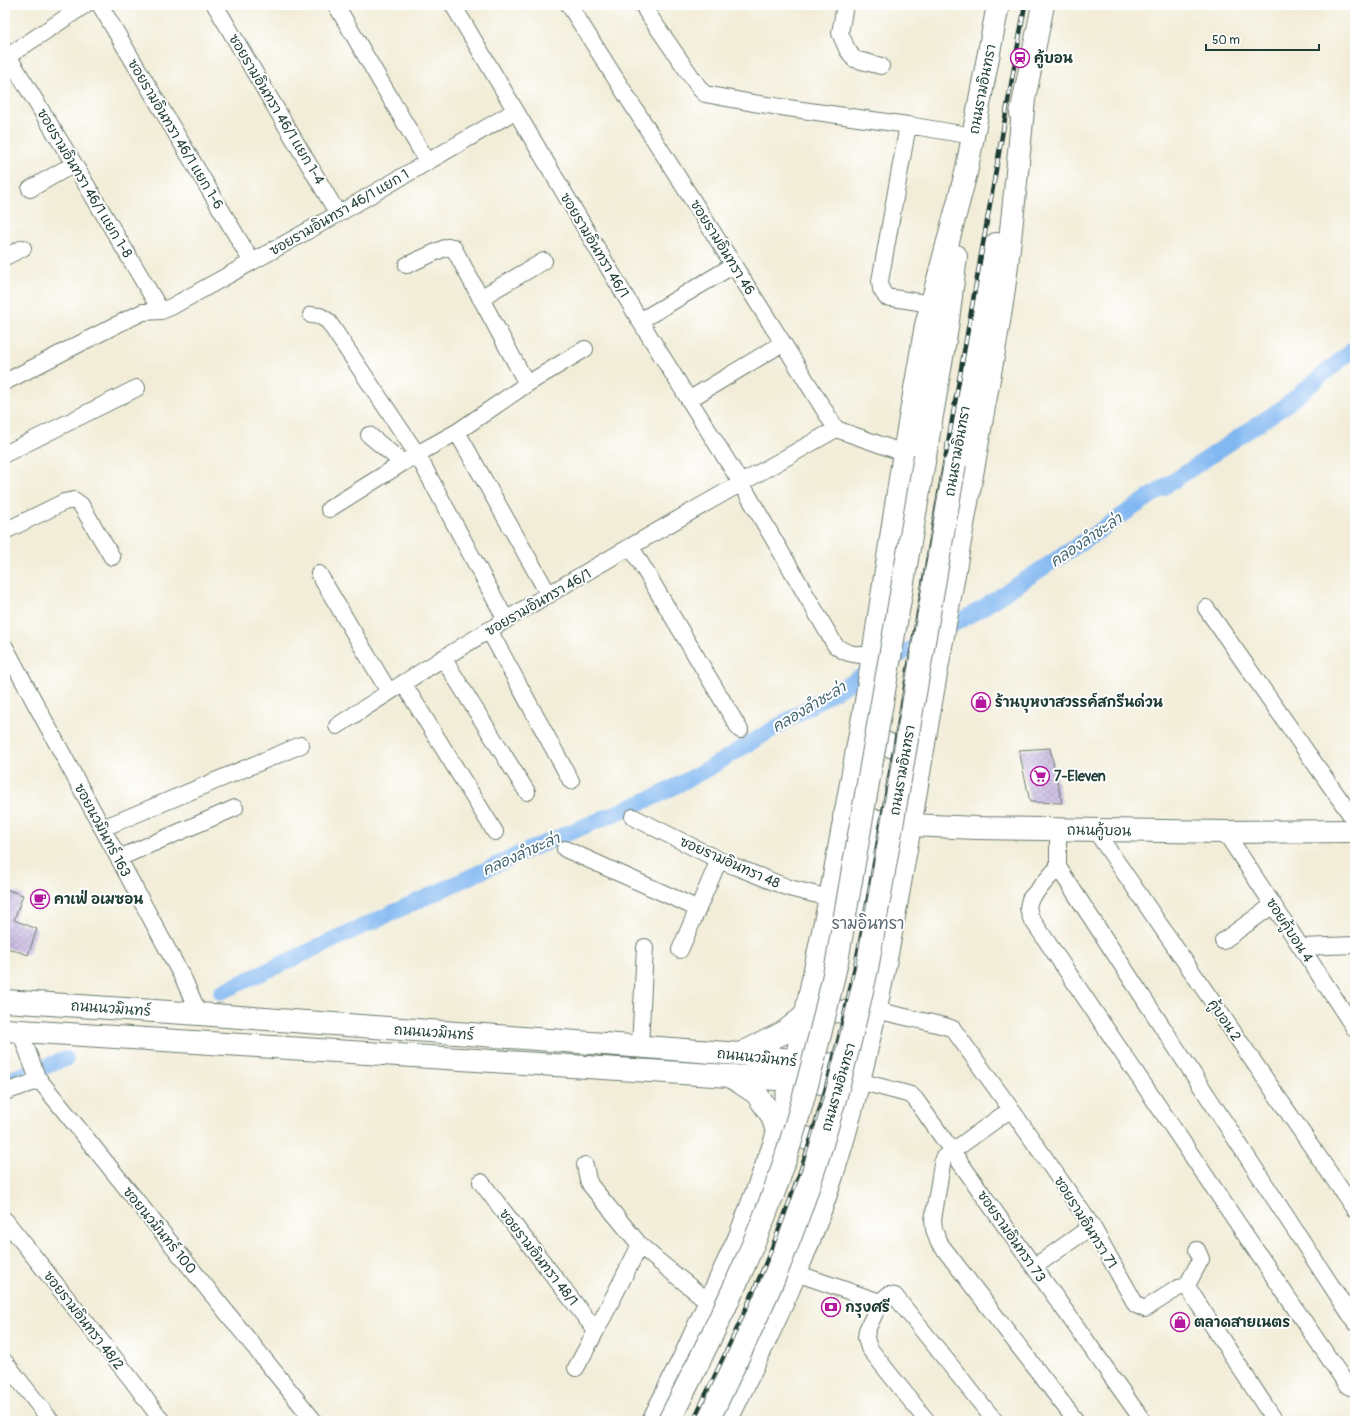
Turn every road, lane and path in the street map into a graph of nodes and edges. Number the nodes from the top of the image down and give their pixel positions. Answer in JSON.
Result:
{"nodes":[{"id":1,"x":85,"y":5,"type":"edge"},
{"id":2,"x":100,"y":5,"type":"edge"},
{"id":3,"x":215,"y":5,"type":"edge"},
{"id":4,"x":336,"y":5,"type":"edge"},
{"id":5,"x":453,"y":5,"type":"edge"},
{"id":6,"x":569,"y":5,"type":"edge"},
{"id":7,"x":644,"y":5,"type":"edge"},
{"id":8,"x":845,"y":5,"type":"edge"},
{"id":9,"x":998,"y":5,"type":"edge"},
{"id":10,"x":1043,"y":5,"type":"edge"},
{"id":11,"x":6,"y":57,"type":"edge"},
{"id":12,"x":881,"y":66,"type":"dead end"},
{"id":13,"x":1024,"y":98,"type":"junction"},
{"id":14,"x":515,"y":111,"type":"junction"},
{"id":15,"x":908,"y":125,"type":"junction"},
{"id":16,"x":973,"y":136,"type":"junction"},
{"id":17,"x":427,"y":161,"type":"junction"},
{"id":18,"x":74,"y":164,"type":"junction"},
{"id":19,"x":966,"y":173,"type":"junction"},
{"id":20,"x":30,"y":189,"type":"dead end"},
{"id":21,"x":338,"y":214,"type":"junction"},
{"id":22,"x":23,"y":248,"type":"dead end"},
{"id":23,"x":5,"y":257,"type":"edge"},
{"id":24,"x":544,"y":261,"type":"dead end"},
{"id":25,"x":252,"y":262,"type":"junction"},
{"id":26,"x":407,"y":265,"type":"dead end"},
{"id":27,"x":734,"y":265,"type":"junction"},
{"id":28,"x":480,"y":298,"type":"junction"},
{"id":29,"x":932,"y":304,"type":"junction"},
{"id":30,"x":161,"y":311,"type":"junction"},
{"id":31,"x":311,"y":315,"type":"dead end"},
{"id":32,"x":640,"y":321,"type":"junction"},
{"id":33,"x":783,"y":343,"type":"junction"},
{"id":34,"x":585,"y":349,"type":"dead end"},
{"id":35,"x":5,"y":382,"type":"edge"},
{"id":36,"x":526,"y":384,"type":"junction"},
{"id":37,"x":136,"y":388,"type":"dead end"},
{"id":38,"x":690,"y":399,"type":"junction"},
{"id":39,"x":836,"y":429,"type":"junction"},
{"id":40,"x":457,"y":432,"type":"junction"},
{"id":41,"x":369,"y":435,"type":"dead end"},
{"id":42,"x":5,"y":454,"type":"edge"},
{"id":43,"x":417,"y":454,"type":"junction"},
{"id":44,"x":915,"y":455,"type":"junction"},
{"id":45,"x":403,"y":463,"type":"junction"},
{"id":46,"x":741,"y":483,"type":"junction"},
{"id":47,"x":329,"y":509,"type":"dead end"},
{"id":48,"x":5,"y":531,"type":"edge"},
{"id":49,"x":631,"y":547,"type":"junction"},
{"id":50,"x":112,"y":557,"type":"dead end"},
{"id":51,"x":319,"y":574,"type":"dead end"},
{"id":52,"x":549,"y":595,"type":"junction"},
{"id":53,"x":1206,"y":608,"type":"dead end"},
{"id":54,"x":506,"y":620,"type":"junction"},
{"id":55,"x":489,"y":630,"type":"junction"},
{"id":56,"x":5,"y":647,"type":"edge"},
{"id":57,"x":443,"y":658,"type":"junction"},
{"id":58,"x":873,"y":660,"type":"junction"},
{"id":59,"x":403,"y":682,"type":"junction"},
{"id":60,"x":389,"y":692,"type":"junction"},
{"id":61,"x":862,"y":723,"type":"junction"},
{"id":62,"x":337,"y":726,"type":"dead end"},
{"id":63,"x":740,"y":730,"type":"dead end"},
{"id":64,"x":925,"y":736,"type":"junction"},
{"id":65,"x":301,"y":746,"type":"dead end"},
{"id":66,"x":572,"y":781,"type":"dead end"},
{"id":67,"x":527,"y":792,"type":"dead end"},
{"id":68,"x":235,"y":808,"type":"dead end"},
{"id":69,"x":633,"y":817,"type":"dead end"},
{"id":70,"x":844,"y":817,"type":"junction"},
{"id":71,"x":1355,"y":821,"type":"edge"},
{"id":72,"x":884,"y":822,"type":"junction"},
{"id":73,"x":911,"y":825,"type":"junction"},
{"id":74,"x":103,"y":828,"type":"junction"},
{"id":75,"x":1058,"y":830,"type":"junction"},
{"id":76,"x":1095,"y":830,"type":"junction"},
{"id":77,"x":1355,"y":831,"type":"edge"},
{"id":78,"x":495,"y":832,"type":"dead end"},
{"id":79,"x":1225,"y":832,"type":"junction"},
{"id":80,"x":565,"y":849,"type":"dead end"},
{"id":81,"x":119,"y":858,"type":"junction"},
{"id":82,"x":719,"y":860,"type":"junction"},
{"id":83,"x":1058,"y":867,"type":"junction"},
{"id":84,"x":830,"y":898,"type":"junction"},
{"id":85,"x":1273,"y":904,"type":"junction"},
{"id":86,"x":698,"y":909,"type":"junction"},
{"id":87,"x":1224,"y":941,"type":"dead end"},
{"id":88,"x":820,"y":942,"type":"junction"},
{"id":89,"x":1355,"y":945,"type":"edge"},
{"id":90,"x":1301,"y":946,"type":"junction"},
{"id":91,"x":645,"y":947,"type":"dead end"},
{"id":92,"x":680,"y":950,"type":"dead end"},
{"id":93,"x":813,"y":980,"type":"junction"},
{"id":94,"x":5,"y":1001,"type":"edge"},
{"id":95,"x":877,"y":1002,"type":"junction"},
{"id":96,"x":199,"y":1014,"type":"junction"},
{"id":97,"x":806,"y":1015,"type":"junction"},
{"id":98,"x":1355,"y":1029,"type":"edge"},
{"id":99,"x":13,"y":1030,"type":"edge"},
{"id":100,"x":640,"y":1047,"type":"junction"},
{"id":101,"x":740,"y":1054,"type":"junction"},
{"id":102,"x":794,"y":1070,"type":"junction"},
{"id":103,"x":729,"y":1076,"type":"junction"},
{"id":104,"x":860,"y":1078,"type":"junction"},
{"id":105,"x":39,"y":1079,"type":"junction"},
{"id":106,"x":5,"y":1092,"type":"edge"},
{"id":107,"x":1012,"y":1109,"type":"junction"},
{"id":108,"x":776,"y":1136,"type":"junction"},
{"id":109,"x":952,"y":1151,"type":"junction"},
{"id":110,"x":585,"y":1166,"type":"dead end"},
{"id":111,"x":832,"y":1177,"type":"junction"},
{"id":112,"x":481,"y":1182,"type":"dead end"},
{"id":113,"x":1355,"y":1210,"type":"edge"},
{"id":114,"x":5,"y":1220,"type":"edge"},
{"id":115,"x":1092,"y":1226,"type":"junction"},
{"id":116,"x":640,"y":1245,"type":"junction"},
{"id":117,"x":1198,"y":1250,"type":"dead end"},
{"id":118,"x":1034,"y":1267,"type":"junction"},
{"id":119,"x":796,"y":1273,"type":"junction"},
{"id":120,"x":1186,"y":1287,"type":"junction"},
{"id":121,"x":880,"y":1302,"type":"junction"},
{"id":122,"x":710,"y":1303,"type":"junction"},
{"id":123,"x":1355,"y":1322,"type":"edge"},
{"id":124,"x":596,"y":1332,"type":"junction"},
{"id":125,"x":5,"y":1362,"type":"edge"},
{"id":126,"x":576,"y":1368,"type":"dead end"},
{"id":127,"x":1355,"y":1385,"type":"edge"},
{"id":128,"x":51,"y":1421,"type":"edge"},
{"id":129,"x":162,"y":1421,"type":"edge"},
{"id":130,"x":314,"y":1421,"type":"edge"},
{"id":131,"x":653,"y":1421,"type":"edge"},
{"id":132,"x":669,"y":1421,"type":"edge"},
{"id":133,"x":708,"y":1421,"type":"edge"},
{"id":134,"x":726,"y":1421,"type":"edge"},
{"id":135,"x":927,"y":1421,"type":"edge"},
{"id":136,"x":995,"y":1421,"type":"edge"},
{"id":137,"x":1076,"y":1421,"type":"edge"},
{"id":138,"x":1143,"y":1421,"type":"edge"},
{"id":139,"x":1274,"y":1421,"type":"edge"}],
"edges":[{"from":1,"to":11,"type":"street"},
{"from":2,"to":25,"type":"street","name":"ซอยรามอินทรา 46/1 แยก 1-6"},
{"from":3,"to":21,"type":"street","name":"ซอยรามอินทรา 46/1 แยก 1-4"},
{"from":4,"to":17,"type":"street"},
{"from":5,"to":14,"type":"street","name":"ซอยรามอินทรา 46/1"},
{"from":6,"to":27,"type":"street","name":"ซอยรามอินทรา 46"},
{"from":7,"to":15,"type":"street"},
{"from":8,"to":12,"type":"street"},
{"from":9,"to":16,"type":"main road","name":"ถนนรามอินทรา"},
{"from":10,"to":13,"type":"main road","name":"ถนนรามอินทรา"},
{"from":11,"to":18,"type":"street","name":"ซอยรามอินทรา 46/1 แยก 1-8"},
{"from":13,"to":64,"type":"main road","name":"ถนนรามอินทรา"},
{"from":13,"to":133,"type":"main road","name":"ถนนรามอินทรา","bridge":true},
{"from":14,"to":17,"type":"street","name":"ซอยรามอินทรา 46/1 แยก 1"},
{"from":14,"to":32,"type":"street","name":"ซอยรามอินทรา 46/1"},
{"from":15,"to":16,"type":"street"},
{"from":15,"to":29,"type":"street"},
{"from":16,"to":19,"type":"main road","name":"ถนนรามอินทรา"},
{"from":17,"to":21,"type":"street","name":"ซอยรามอินทรา 46/1 แยก 1"},
{"from":18,"to":20,"type":"street"},
{"from":18,"to":30,"type":"street","name":"ซอยรามอินทรา 46/1 แยก 1-8"},
{"from":19,"to":29,"type":"main road","name":"ถนนรามอินทรา"},
{"from":19,"to":44,"type":"main road","name":"ถนนรามอินทรา"},
{"from":21,"to":25,"type":"street","name":"ซอยรามอินทรา 46/1 แยก 1"},
{"from":22,"to":23,"type":"street"},
{"from":24,"to":28,"type":"street"},
{"from":25,"to":30,"type":"street","name":"ซอยรามอินทรา 46/1 แยก 1"},
{"from":26,"to":28,"type":"street"},
{"from":27,"to":32,"type":"street"},
{"from":27,"to":33,"type":"street","name":"ซอยรามอินทรา 46"},
{"from":28,"to":36,"type":"street"},
{"from":29,"to":44,"type":"main road","name":"ถนนรามอินทรา"},
{"from":30,"to":35,"type":"street"},
{"from":31,"to":43,"type":"street"},
{"from":32,"to":38,"type":"street","name":"ซอยรามอินทรา 46/1"},
{"from":33,"to":38,"type":"street"},
{"from":33,"to":39,"type":"street","name":"ซอยรามอินทรา 46"},
{"from":34,"to":36,"type":"street"},
{"from":36,"to":40,"type":"street"},
{"from":37,"to":42,"type":"street"},
{"from":38,"to":46,"type":"street","name":"ซอยรามอินทรา 46/1"},
{"from":39,"to":44,"type":"street"},
{"from":39,"to":46,"type":"street"},
{"from":40,"to":43,"type":"street"},
{"from":40,"to":52,"type":"street"},
{"from":41,"to":45,"type":"street"},
{"from":43,"to":45,"type":"street"},
{"from":43,"to":54,"type":"street"},
{"from":44,"to":58,"type":"main road","name":"ถนนรามอินทรา"},
{"from":44,"to":132,"type":"main road","name":"ถนนรามอินทรา","bridge":true},
{"from":45,"to":47,"type":"street"},
{"from":46,"to":49,"type":"street","name":"ซอยรามอินทรา 46/1"},
{"from":46,"to":58,"type":"street","name":"ซอยรามอินทรา 46/1"},
{"from":48,"to":50,"type":"street"},
{"from":49,"to":52,"type":"street","name":"ซอยรามอินทรา 46/1"},
{"from":49,"to":63,"type":"street"},
{"from":51,"to":60,"type":"street"},
{"from":52,"to":54,"type":"street","name":"ซอยรามอินทรา 46/1"},
{"from":53,"to":71,"type":"street"},
{"from":54,"to":55,"type":"street","name":"ซอยรามอินทรา 46/1"},
{"from":55,"to":57,"type":"street","name":"ซอยรามอินทรา 46/1"},
{"from":55,"to":66,"type":"street"},
{"from":56,"to":74,"type":"street","name":"ซอยนวมินทร์ 163"},
{"from":57,"to":59,"type":"street","name":"ซอยรามอินทรา 46/1"},
{"from":57,"to":67,"type":"street"},
{"from":58,"to":61,"type":"main road","name":"ถนนรามอินทรา"},
{"from":59,"to":60,"type":"street","name":"ซอยรามอินทรา 46/1"},
{"from":59,"to":78,"type":"street"},
{"from":60,"to":62,"type":"street","name":"ซอยรามอินทรา 46/1"},
{"from":61,"to":64,"type":"main road"},
{"from":61,"to":70,"type":"main road","name":"ถนนรามอินทรา"},
{"from":64,"to":73,"type":"main road","name":"ถนนรามอินทรา"},
{"from":65,"to":74,"type":"street"},
{"from":68,"to":81,"type":"street"},
{"from":69,"to":82,"type":"street","name":"ซอยรามอินทรา 48"},
{"from":70,"to":72,"type":"main road","name":"ถนนคู้บอน"},
{"from":70,"to":84,"type":"main road","name":"ถนนรามอินทรา"},
{"from":72,"to":73,"type":"main road","name":"ถนนคู้บอน"},
{"from":72,"to":88,"type":"main road"},
{"from":73,"to":75,"type":"main road","name":"ถนนคู้บอน"},
{"from":73,"to":95,"type":"main road","name":"ถนนรามอินทรา"},
{"from":74,"to":81,"type":"street","name":"ซอยนวมินทร์ 163"},
{"from":75,"to":76,"type":"main road","name":"ถนนคู้บอน"},
{"from":75,"to":83,"type":"street"},
{"from":76,"to":79,"type":"main road","name":"ถนนคู้บอน"},
{"from":76,"to":113,"type":"street","name":"คู้บอน 2"},
{"from":77,"to":79,"type":"main road","name":"ถนนคู้บอน"},
{"from":79,"to":85,"type":"street","name":"ซอยคู้บอน 4"},
{"from":80,"to":86,"type":"street"},
{"from":81,"to":96,"type":"street","name":"ซอยนวมินทร์ 163"},
{"from":82,"to":84,"type":"street","name":"ซอยรามอินทรา 48"},
{"from":82,"to":86,"type":"street"},
{"from":83,"to":123,"type":"street"},
{"from":83,"to":127,"type":"street"},
{"from":84,"to":88,"type":"main road","name":"ถนนรามอินทรา"},
{"from":85,"to":87,"type":"street"},
{"from":85,"to":90,"type":"street","name":"ซอยคู้บอน 4"},
{"from":86,"to":92,"type":"street"},
{"from":88,"to":93,"type":"main road","name":"ถนนรามอินทรา"},
{"from":89,"to":90,"type":"street"},
{"from":90,"to":98,"type":"street","name":"ซอยคู้บอน 4"},
{"from":91,"to":100,"type":"street"},
{"from":93,"to":95,"type":"main road"},
{"from":93,"to":97,"type":"main road","name":"ถนนรามอินทรา"},
{"from":94,"to":96,"type":"main road","name":"ถนนนวมินทร์"},
{"from":95,"to":104,"type":"main road","name":"ถนนรามอินทรา"},
{"from":95,"to":107,"type":"street","name":"ซอยรามอินทรา 71"},
{"from":96,"to":100,"type":"main road","name":"ถนนนวมินทร์"},
{"from":97,"to":101,"type":"main road"},
{"from":97,"to":102,"type":"main road","name":"ถนนรามอินทรา"},
{"from":99,"to":103,"type":"main road","name":"ถนนนวมินทร์"},
{"from":99,"to":105,"type":"street","name":"ซอยนวมินทร์ 100"},
{"from":100,"to":101,"type":"main road","name":"ถนนนวมินทร์"},
{"from":101,"to":102,"type":"main road","name":"ถนนนวมินทร์"},
{"from":102,"to":103,"type":"main road","name":"ถนนนวมินทร์"},
{"from":102,"to":104,"type":"main road","name":"ถนนนวมินทร์"},
{"from":102,"to":108,"type":"main road","name":"ถนนรามอินทรา"},
{"from":103,"to":108,"type":"main road"},
{"from":104,"to":109,"type":"street","name":"ซอยรามอินทรา 73"},
{"from":104,"to":111,"type":"main road","name":"ถนนรามอินทรา"},
{"from":105,"to":106,"type":"street"},
{"from":105,"to":130,"type":"street","name":"ซอยนวมินทร์ 100"},
{"from":107,"to":109,"type":"street"},
{"from":107,"to":115,"type":"street","name":"ซอยรามอินทรา 71"},
{"from":108,"to":111,"type":"main road"},
{"from":108,"to":122,"type":"main road","name":"ถนนรามอินทรา"},
{"from":109,"to":118,"type":"street","name":"ซอยรามอินทรา 73"},
{"from":109,"to":137,"type":"street"},
{"from":110,"to":116,"type":"street"},
{"from":111,"to":119,"type":"main road","name":"ถนนรามอินทรา"},
{"from":112,"to":124,"type":"street","name":"ซอยรามอินทรา 48/1"},
{"from":114,"to":129,"type":"street","name":"ซอยรามอินทรา 48/2"},
{"from":115,"to":118,"type":"street"},
{"from":115,"to":120,"type":"street","name":"ซอยรามอินทรา 71"},
{"from":116,"to":122,"type":"street"},
{"from":116,"to":124,"type":"street"},
{"from":117,"to":120,"type":"street"},
{"from":118,"to":138,"type":"street","name":"ซอยรามอินทรา 73"},
{"from":119,"to":121,"type":"street"},
{"from":119,"to":134,"type":"main road","name":"ถนนรามอินทรา"},
{"from":120,"to":139,"type":"street"},
{"from":121,"to":135,"type":"street"},
{"from":121,"to":136,"type":"street"},
{"from":122,"to":131,"type":"main road","name":"ถนนรามอินทรา"},
{"from":124,"to":126,"type":"street"},
{"from":125,"to":128,"type":"street"}]}
